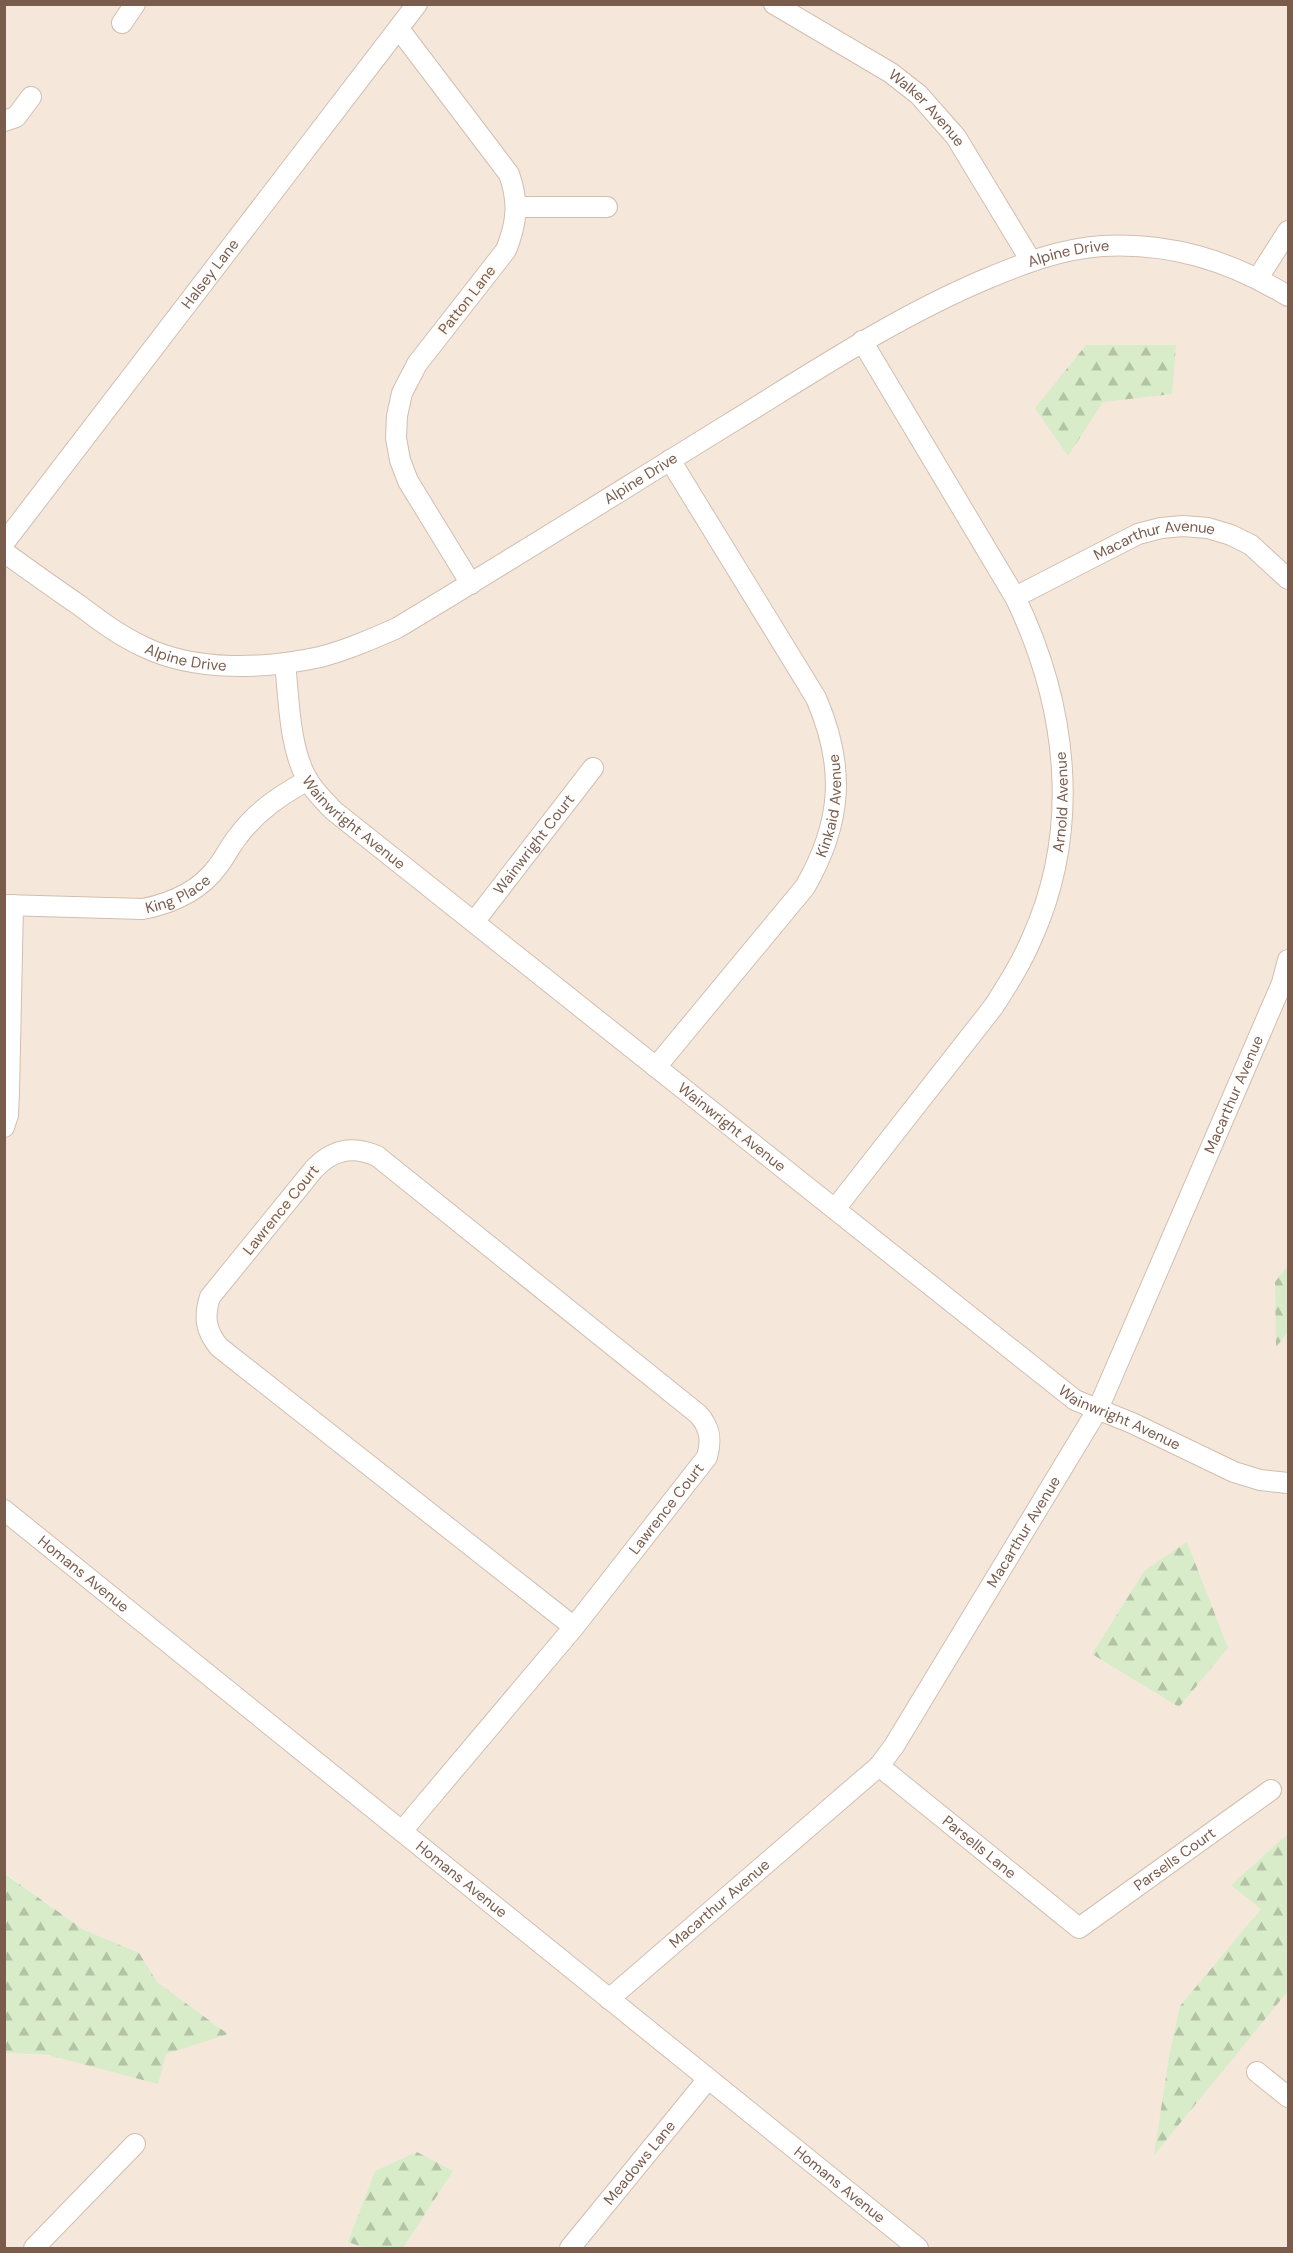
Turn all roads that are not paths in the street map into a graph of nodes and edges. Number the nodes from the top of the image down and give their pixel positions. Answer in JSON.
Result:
{"nodes":[{"id":1,"x":135,"y":4,"type":"edge"},
{"id":2,"x":417,"y":4,"type":"edge"},
{"id":3,"x":774,"y":4,"type":"edge"},
{"id":4,"x":122,"y":23,"type":"dead end"},
{"id":5,"x":399,"y":29,"type":"junction"},
{"id":6,"x":31,"y":97,"type":"dead end"},
{"id":7,"x":4,"y":121,"type":"edge"},
{"id":8,"x":517,"y":207,"type":"junction"},
{"id":9,"x":607,"y":207,"type":"dead end"},
{"id":10,"x":1288,"y":231,"type":"edge"},
{"id":11,"x":1031,"y":261,"type":"junction"},
{"id":12,"x":1258,"y":278,"type":"junction"},
{"id":13,"x":1288,"y":296,"type":"edge"},
{"id":14,"x":862,"y":341,"type":"junction"},
{"id":15,"x":670,"y":460,"type":"junction"},
{"id":16,"x":4,"y":543,"type":"edge"},
{"id":17,"x":4,"y":552,"type":"edge"},
{"id":18,"x":1288,"y":579,"type":"edge"},
{"id":19,"x":471,"y":584,"type":"junction"},
{"id":20,"x":1015,"y":597,"type":"junction"},
{"id":21,"x":285,"y":663,"type":"junction"},
{"id":22,"x":593,"y":768,"type":"dead end"},
{"id":23,"x":308,"y":780,"type":"junction"},
{"id":24,"x":9,"y":905,"type":"edge"},
{"id":25,"x":474,"y":922,"type":"junction"},
{"id":26,"x":1288,"y":960,"type":"edge"},
{"id":27,"x":656,"y":1067,"type":"junction"},
{"id":28,"x":4,"y":1127,"type":"edge"},
{"id":29,"x":835,"y":1209,"type":"junction"},
{"id":30,"x":1098,"y":1409,"type":"junction"},
{"id":31,"x":1288,"y":1483,"type":"edge"},
{"id":32,"x":4,"y":1510,"type":"edge"},
{"id":33,"x":574,"y":1628,"type":"junction"},
{"id":34,"x":879,"y":1766,"type":"junction"},
{"id":35,"x":1271,"y":1790,"type":"dead end"},
{"id":36,"x":402,"y":1831,"type":"junction"},
{"id":37,"x":1079,"y":1928,"type":"joint"},
{"id":38,"x":609,"y":1999,"type":"junction"},
{"id":39,"x":1257,"y":2072,"type":"dead end"},
{"id":40,"x":708,"y":2079,"type":"junction"},
{"id":41,"x":1288,"y":2097,"type":"edge"},
{"id":42,"x":135,"y":2144,"type":"dead end"},
{"id":43,"x":34,"y":2248,"type":"edge"},
{"id":44,"x":570,"y":2248,"type":"edge"},
{"id":45,"x":918,"y":2248,"type":"edge"}],
"edges":[{"from":1,"to":4,"type":"street"},
{"from":2,"to":5,"type":"street","name":"Halsey Lane"},
{"from":3,"to":11,"type":"street","name":"Walker Avenue"},
{"from":5,"to":8,"type":"street","name":"Patton Lane"},
{"from":5,"to":16,"type":"street","name":"Halsey Lane"},
{"from":6,"to":7,"type":"street"},
{"from":8,"to":9,"type":"street"},
{"from":8,"to":19,"type":"street","name":"Patton Lane"},
{"from":10,"to":12,"type":"street"},
{"from":11,"to":12,"type":"street","name":"Alpine Drive"},
{"from":11,"to":14,"type":"street","name":"Alpine Drive"},
{"from":12,"to":13,"type":"street","name":"Alpine Drive"},
{"from":14,"to":15,"type":"street","name":"Alpine Drive"},
{"from":14,"to":20,"type":"street","name":"Arnold Avenue"},
{"from":15,"to":19,"type":"street","name":"Alpine Drive"},
{"from":15,"to":27,"type":"street","name":"Kinkaid Avenue"},
{"from":17,"to":21,"type":"street","name":"Alpine Drive"},
{"from":18,"to":20,"type":"street","name":"Macarthur Avenue"},
{"from":19,"to":21,"type":"street","name":"Alpine Drive"},
{"from":20,"to":29,"type":"street","name":"Arnold Avenue"},
{"from":21,"to":23,"type":"street","name":"Wainwright Avenue"},
{"from":22,"to":25,"type":"street","name":"Wainwright Court"},
{"from":23,"to":24,"type":"street","name":"King Place"},
{"from":23,"to":25,"type":"street","name":"Wainwright Avenue"},
{"from":24,"to":28,"type":"street"},
{"from":25,"to":27,"type":"street","name":"Wainwright Avenue"},
{"from":26,"to":30,"type":"street","name":"Macarthur Avenue"},
{"from":27,"to":29,"type":"street","name":"Wainwright Avenue"},
{"from":29,"to":30,"type":"street","name":"Wainwright Avenue"},
{"from":30,"to":31,"type":"street","name":"Wainwright Avenue"},
{"from":30,"to":34,"type":"street","name":"Macarthur Avenue"},
{"from":32,"to":36,"type":"street","name":"Homans Avenue"},
{"from":33,"to":33,"type":"street","name":"Lawrence Court"},
{"from":33,"to":36,"type":"street","name":"Lawrence Court"},
{"from":34,"to":37,"type":"street","name":"Parsells Lane"},
{"from":34,"to":38,"type":"street","name":"Macarthur Avenue"},
{"from":35,"to":37,"type":"street","name":"Parsells Court"},
{"from":36,"to":38,"type":"street","name":"Homans Avenue"},
{"from":38,"to":40,"type":"street","name":"Homans Avenue"},
{"from":39,"to":41,"type":"street"},
{"from":40,"to":44,"type":"street","name":"Meadows Lane"},
{"from":40,"to":45,"type":"street","name":"Homans Avenue"},
{"from":42,"to":43,"type":"street"}]}
